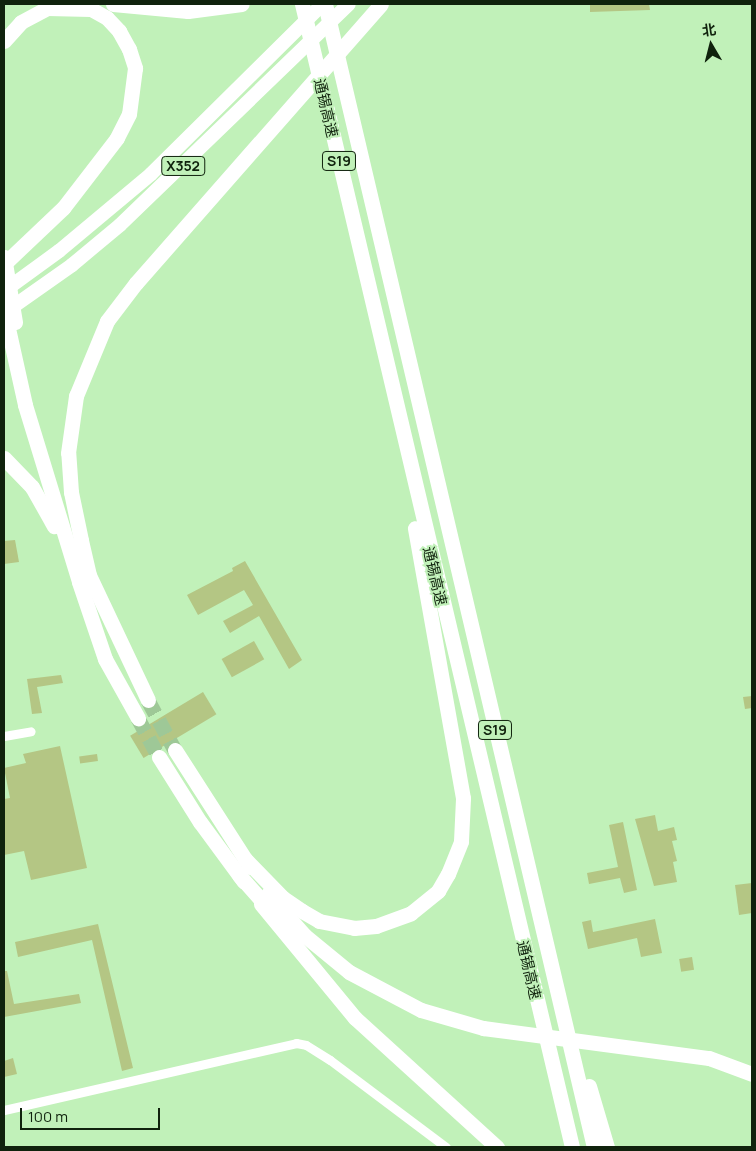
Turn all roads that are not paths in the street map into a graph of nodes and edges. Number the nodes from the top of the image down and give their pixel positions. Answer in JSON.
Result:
{"nodes":[{"id":1,"x":34,"y":4,"type":"edge"},
{"id":2,"x":114,"y":4,"type":"edge"},
{"id":3,"x":242,"y":4,"type":"edge"},
{"id":4,"x":302,"y":4,"type":"edge"},
{"id":5,"x":324,"y":4,"type":"edge"},
{"id":6,"x":349,"y":4,"type":"edge"},
{"id":7,"x":380,"y":4,"type":"edge"},
{"id":8,"x":4,"y":26,"type":"edge"},
{"id":9,"x":4,"y":41,"type":"edge"},
{"id":10,"x":4,"y":258,"type":"edge"},
{"id":11,"x":4,"y":264,"type":"edge"},
{"id":12,"x":4,"y":291,"type":"edge"},
{"id":13,"x":4,"y":311,"type":"edge"},
{"id":14,"x":396,"y":405,"type":"junction"},
{"id":15,"x":41,"y":448,"type":"junction"},
{"id":16,"x":4,"y":458,"type":"edge"},
{"id":17,"x":84,"y":578,"type":"junction"},
{"id":18,"x":148,"y":700,"type":"tunnel mouth"},
{"id":19,"x":138,"y":718,"type":"tunnel mouth"},
{"id":20,"x":31,"y":731,"type":"dead end"},
{"id":21,"x":4,"y":736,"type":"edge"},
{"id":22,"x":175,"y":750,"type":"tunnel mouth"},
{"id":23,"x":159,"y":757,"type":"tunnel mouth"},
{"id":24,"x":522,"y":844,"type":"junction"},
{"id":25,"x":245,"y":859,"type":"junction"},
{"id":26,"x":239,"y":875,"type":"junction"},
{"id":27,"x":445,"y":1023,"type":"junction"},
{"id":28,"x":707,"y":1062,"type":"junction"},
{"id":29,"x":752,"y":1074,"type":"edge"},
{"id":30,"x":752,"y":1082,"type":"edge"},
{"id":31,"x":4,"y":1110,"type":"edge"},
{"id":32,"x":446,"y":1147,"type":"edge"},
{"id":33,"x":497,"y":1147,"type":"edge"},
{"id":34,"x":572,"y":1147,"type":"edge"},
{"id":35,"x":594,"y":1147,"type":"edge"},
{"id":36,"x":607,"y":1147,"type":"edge"}],
"edges":[{"from":1,"to":8,"type":"highway"},
{"from":2,"to":3,"type":"highway"},
{"from":4,"to":14,"type":"highway","name":"通锡高速","number":"S19"},
{"from":5,"to":12,"type":"main road","number":"X352"},
{"from":5,"to":24,"type":"highway","name":"通锡高速","number":"S19"},
{"from":6,"to":13,"type":"main road","number":"X352"},
{"from":7,"to":17,"type":"highway"},
{"from":9,"to":11,"type":"highway"},
{"from":10,"to":15,"type":"highway"},
{"from":13,"to":15,"type":"highway"},
{"from":14,"to":25,"type":"highway"},
{"from":14,"to":34,"type":"highway","name":"通锡高速","number":"S19"},
{"from":15,"to":17,"type":"highway"},
{"from":16,"to":17,"type":"highway"},
{"from":17,"to":18,"type":"highway"},
{"from":17,"to":19,"type":"highway"},
{"from":20,"to":21,"type":"street"},
{"from":22,"to":25,"type":"highway"},
{"from":23,"to":26,"type":"highway"},
{"from":24,"to":35,"type":"highway","name":"通锡高速","number":"S19"},
{"from":24,"to":36,"type":"highway"},
{"from":25,"to":27,"type":"highway"},
{"from":26,"to":27,"type":"highway"},
{"from":26,"to":33,"type":"highway"},
{"from":27,"to":28,"type":"highway"},
{"from":28,"to":29,"type":"highway"},
{"from":28,"to":30,"type":"highway"},
{"from":31,"to":32,"type":"street"}]}
